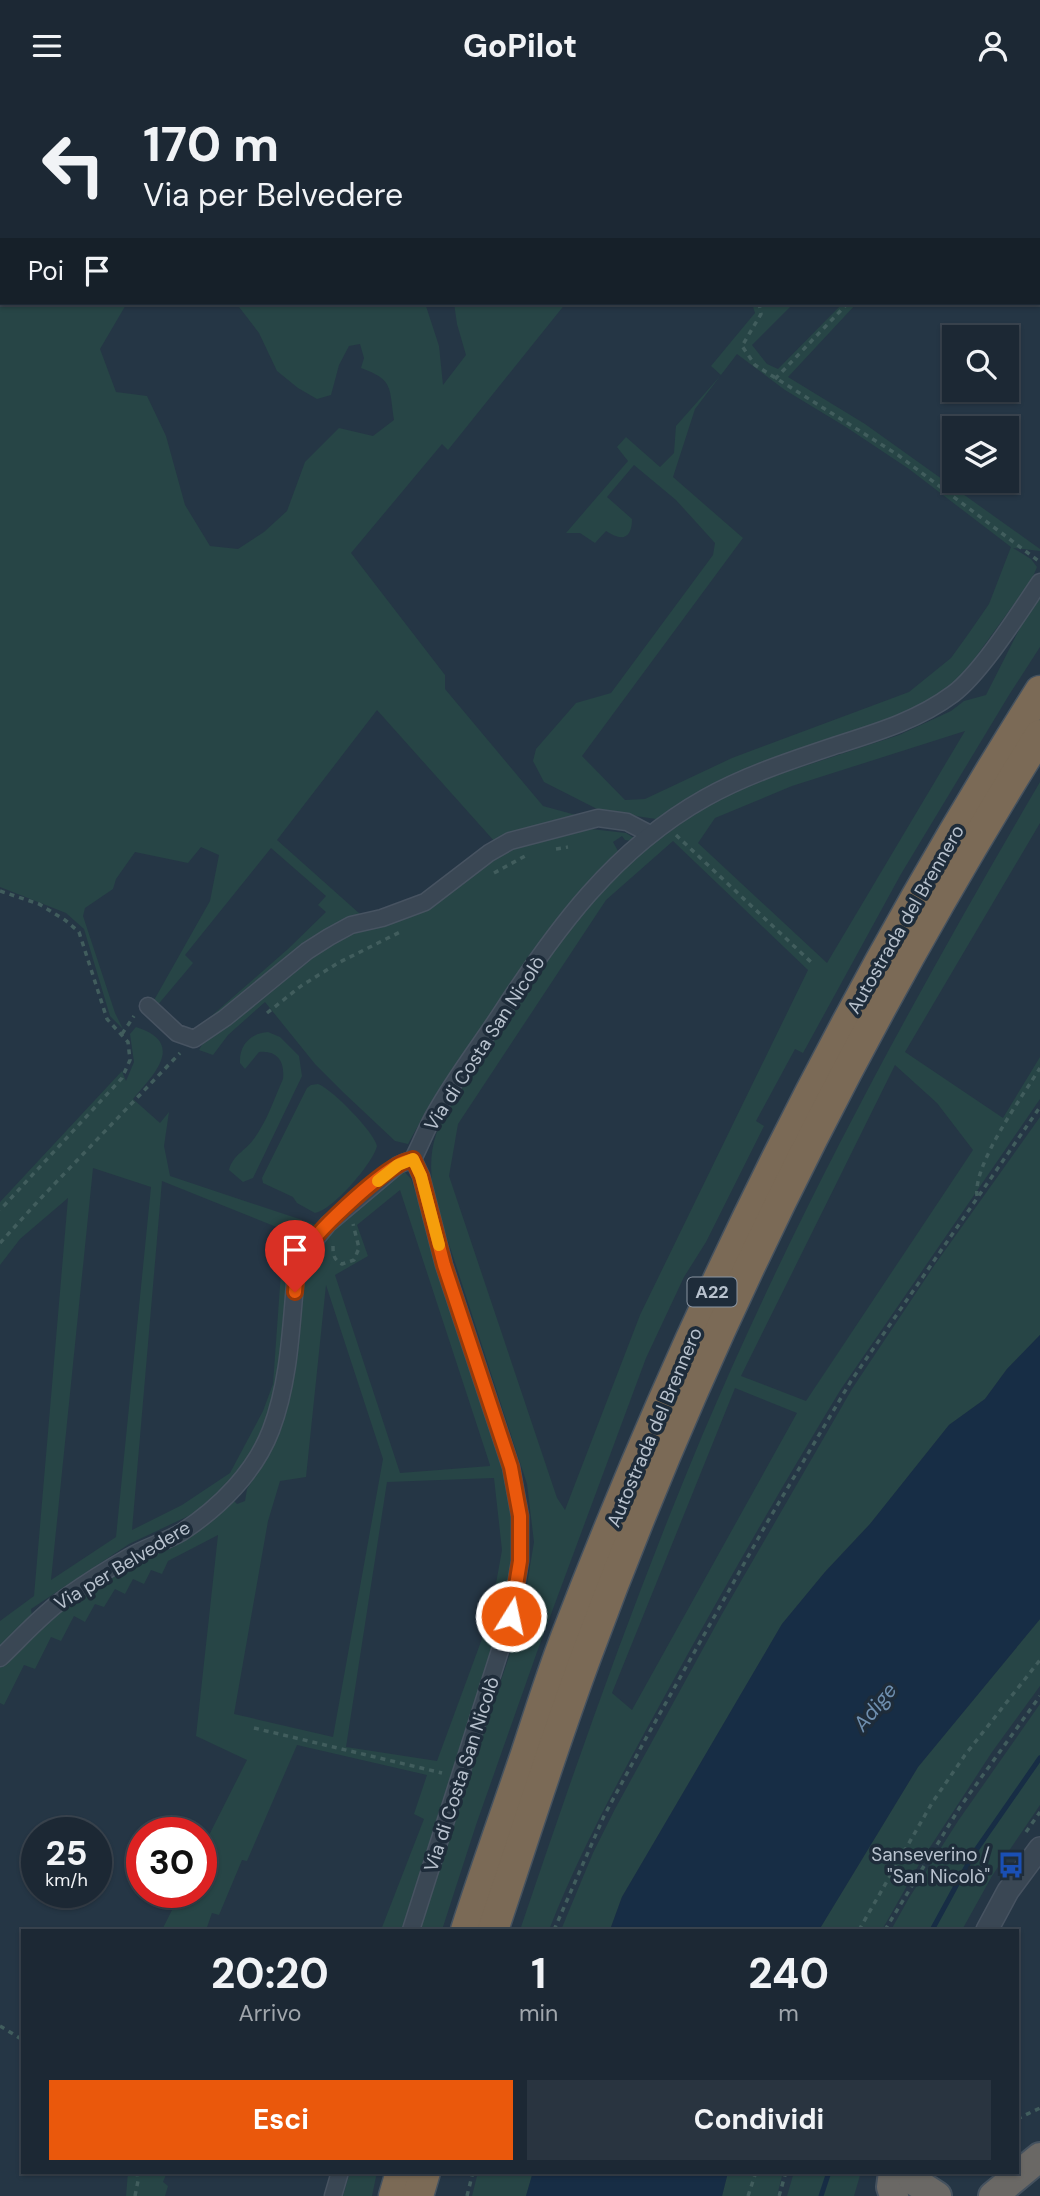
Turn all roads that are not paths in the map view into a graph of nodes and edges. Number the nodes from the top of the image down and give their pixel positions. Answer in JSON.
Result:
{"nodes":[{"id":1,"x":1040,"y":582,"type":"edge"},
{"id":2,"x":1040,"y":691,"type":"edge"},
{"id":3,"x":1040,"y":735,"type":"edge"},
{"id":4,"x":650,"y":834,"type":"junction"},
{"id":5,"x":148,"y":1006,"type":"dead end"},
{"id":6,"x":413,"y":1159,"type":"junction"},
{"id":7,"x":0,"y":1658,"type":"edge"},
{"id":8,"x":1040,"y":1848,"type":"edge"},
{"id":9,"x":411,"y":1929,"type":"edge"},
{"id":10,"x":466,"y":1929,"type":"edge"},
{"id":11,"x":493,"y":1929,"type":"edge"},
{"id":12,"x":988,"y":1929,"type":"edge"},
{"id":13,"x":1040,"y":2157,"type":"edge"},
{"id":14,"x":339,"y":2174,"type":"edge"},
{"id":15,"x":400,"y":2174,"type":"edge"},
{"id":16,"x":424,"y":2174,"type":"edge"},
{"id":17,"x":893,"y":2174,"type":"edge"},
{"id":18,"x":910,"y":2174,"type":"edge"},
{"id":19,"x":1040,"y":2181,"type":"edge"},
{"id":20,"x":333,"y":2196,"type":"edge"},
{"id":21,"x":394,"y":2196,"type":"edge"},
{"id":22,"x":418,"y":2196,"type":"edge"},
{"id":23,"x":894,"y":2196,"type":"edge"},
{"id":24,"x":937,"y":2196,"type":"edge"},
{"id":25,"x":993,"y":2196,"type":"edge"},
{"id":26,"x":1022,"y":2196,"type":"edge"}],
"edges":[{"from":1,"to":4,"type":"street","name":"Via di Costa San Nicolò"},
{"from":2,"to":10,"type":"highway","name":"Autostrada del Brennero","number":"A22"},
{"from":3,"to":11,"type":"highway","name":"Autostrada del Brennero","number":"A22"},
{"from":4,"to":5,"type":"street"},
{"from":4,"to":6,"type":"street","name":"Via di Costa San Nicolò"},
{"from":6,"to":7,"type":"street","name":"Via per Belvedere"},
{"from":6,"to":9,"type":"street","name":"Via di Costa San Nicolò"},
{"from":8,"to":12,"type":"street"},
{"from":13,"to":25,"type":"highway"},
{"from":14,"to":20,"type":"street"},
{"from":15,"to":21,"type":"highway"},
{"from":16,"to":22,"type":"highway"},
{"from":17,"to":23,"type":"highway"},
{"from":18,"to":24,"type":"highway"},
{"from":19,"to":26,"type":"highway"}]}
